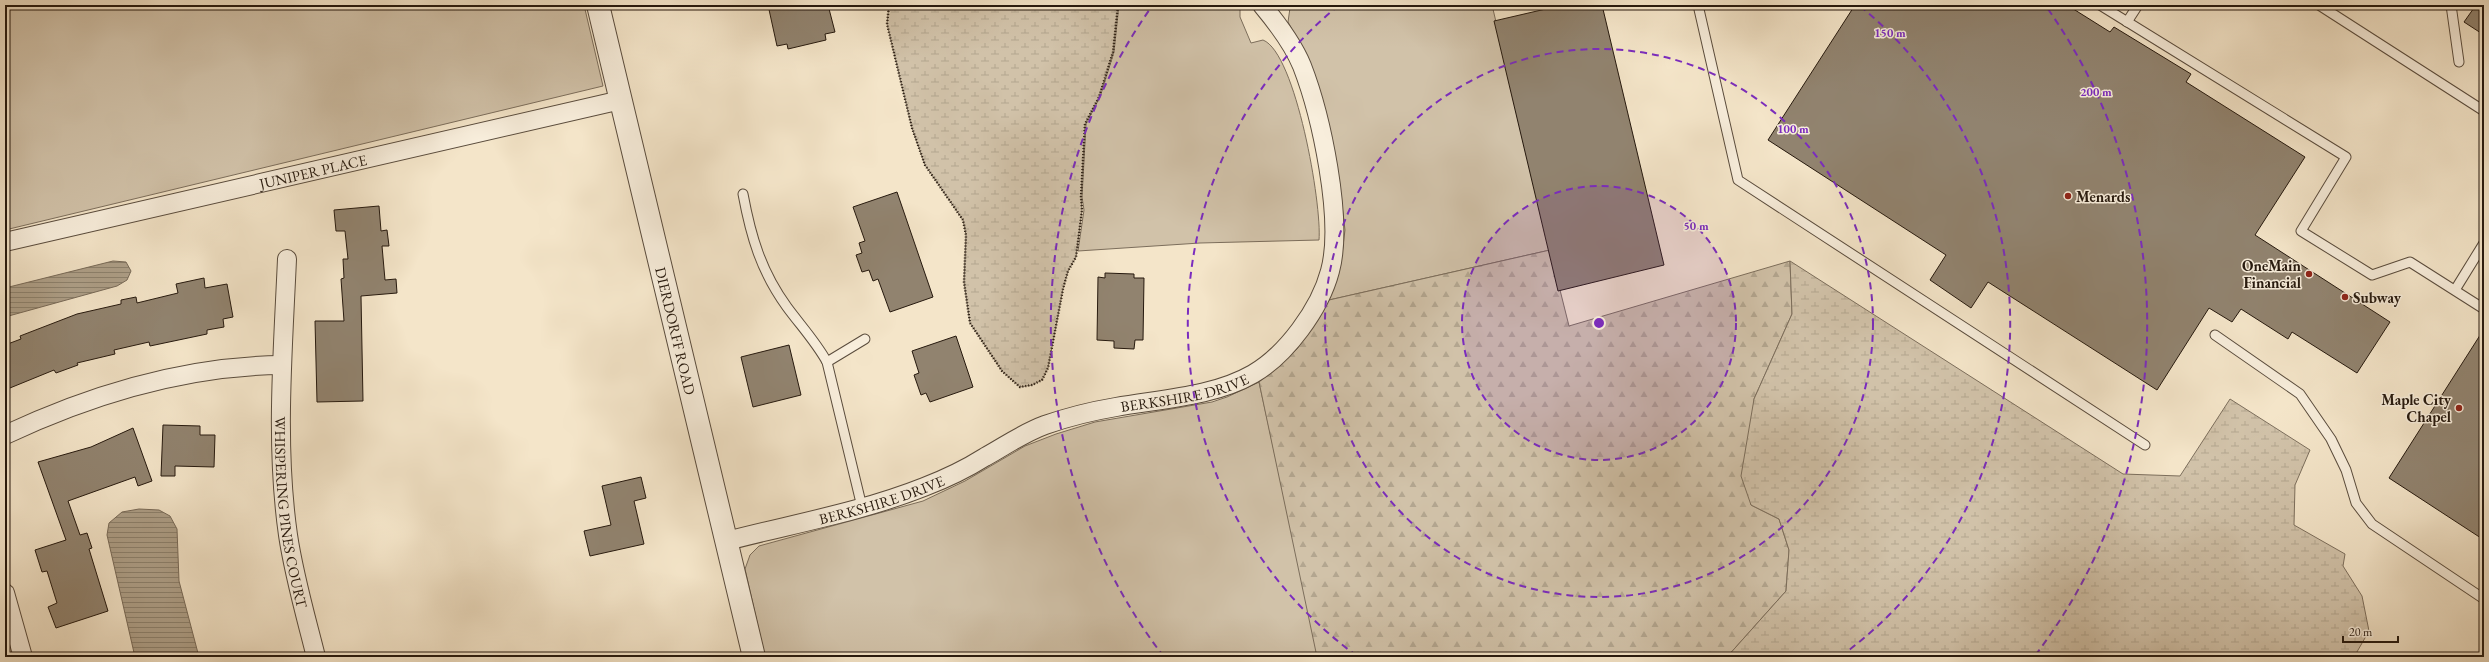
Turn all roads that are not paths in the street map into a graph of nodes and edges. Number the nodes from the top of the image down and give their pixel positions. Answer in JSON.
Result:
{"nodes":[{"id":1,"x":598,"y":5,"type":"edge"},
{"id":2,"x":1262,"y":5,"type":"edge"},
{"id":3,"x":1698,"y":5,"type":"edge"},
{"id":4,"x":2100,"y":5,"type":"edge"},
{"id":5,"x":2138,"y":5,"type":"edge"},
{"id":6,"x":2318,"y":5,"type":"edge"},
{"id":7,"x":2452,"y":5,"type":"edge"},
{"id":8,"x":2127,"y":22,"type":"junction"},
{"id":9,"x":2459,"y":62,"type":"dead end"},
{"id":10,"x":621,"y":100,"type":"junction"},
{"id":11,"x":2484,"y":111,"type":"edge"},
{"id":12,"x":743,"y":194,"type":"dead end"},
{"id":13,"x":5,"y":242,"type":"edge"},
{"id":14,"x":2484,"y":243,"type":"edge"},
{"id":15,"x":287,"y":259,"type":"dead end"},
{"id":16,"x":2455,"y":290,"type":"junction"},
{"id":17,"x":2484,"y":309,"type":"edge"},
{"id":18,"x":2215,"y":335,"type":"dead end"},
{"id":19,"x":865,"y":339,"type":"dead end"},
{"id":20,"x":827,"y":362,"type":"junction"},
{"id":21,"x":282,"y":365,"type":"junction"},
{"id":22,"x":5,"y":434,"type":"edge"},
{"id":23,"x":2145,"y":445,"type":"dead end"},
{"id":24,"x":862,"y":507,"type":"junction"},
{"id":25,"x":727,"y":541,"type":"junction"},
{"id":26,"x":5,"y":593,"type":"edge"},
{"id":27,"x":2484,"y":599,"type":"edge"},
{"id":28,"x":23,"y":657,"type":"edge"},
{"id":29,"x":316,"y":657,"type":"edge"},
{"id":30,"x":754,"y":657,"type":"edge"}],
"edges":[{"from":1,"to":10,"type":"street","name":"DIERDORFF ROAD"},
{"from":2,"to":24,"type":"street","name":"BERKSHIRE DRIVE"},
{"from":3,"to":23,"type":"lane"},
{"from":4,"to":8,"type":"lane"},
{"from":5,"to":8,"type":"lane"},
{"from":6,"to":11,"type":"lane"},
{"from":7,"to":9,"type":"lane"},
{"from":8,"to":16,"type":"lane"},
{"from":10,"to":13,"type":"street","name":"JUNIPER PLACE"},
{"from":10,"to":25,"type":"street","name":"DIERDORFF ROAD"},
{"from":12,"to":20,"type":"lane"},
{"from":14,"to":16,"type":"lane"},
{"from":15,"to":21,"type":"street","name":"WHISPERING PINES COURT"},
{"from":16,"to":17,"type":"lane"},
{"from":18,"to":27,"type":"lane"},
{"from":19,"to":20,"type":"lane"},
{"from":20,"to":24,"type":"lane"},
{"from":21,"to":22,"type":"street"},
{"from":21,"to":29,"type":"street","name":"WHISPERING PINES COURT"},
{"from":24,"to":25,"type":"street","name":"BERKSHIRE DRIVE"},
{"from":25,"to":30,"type":"street","name":"DIERDORFF ROAD"},
{"from":26,"to":28,"type":"street"}]}
